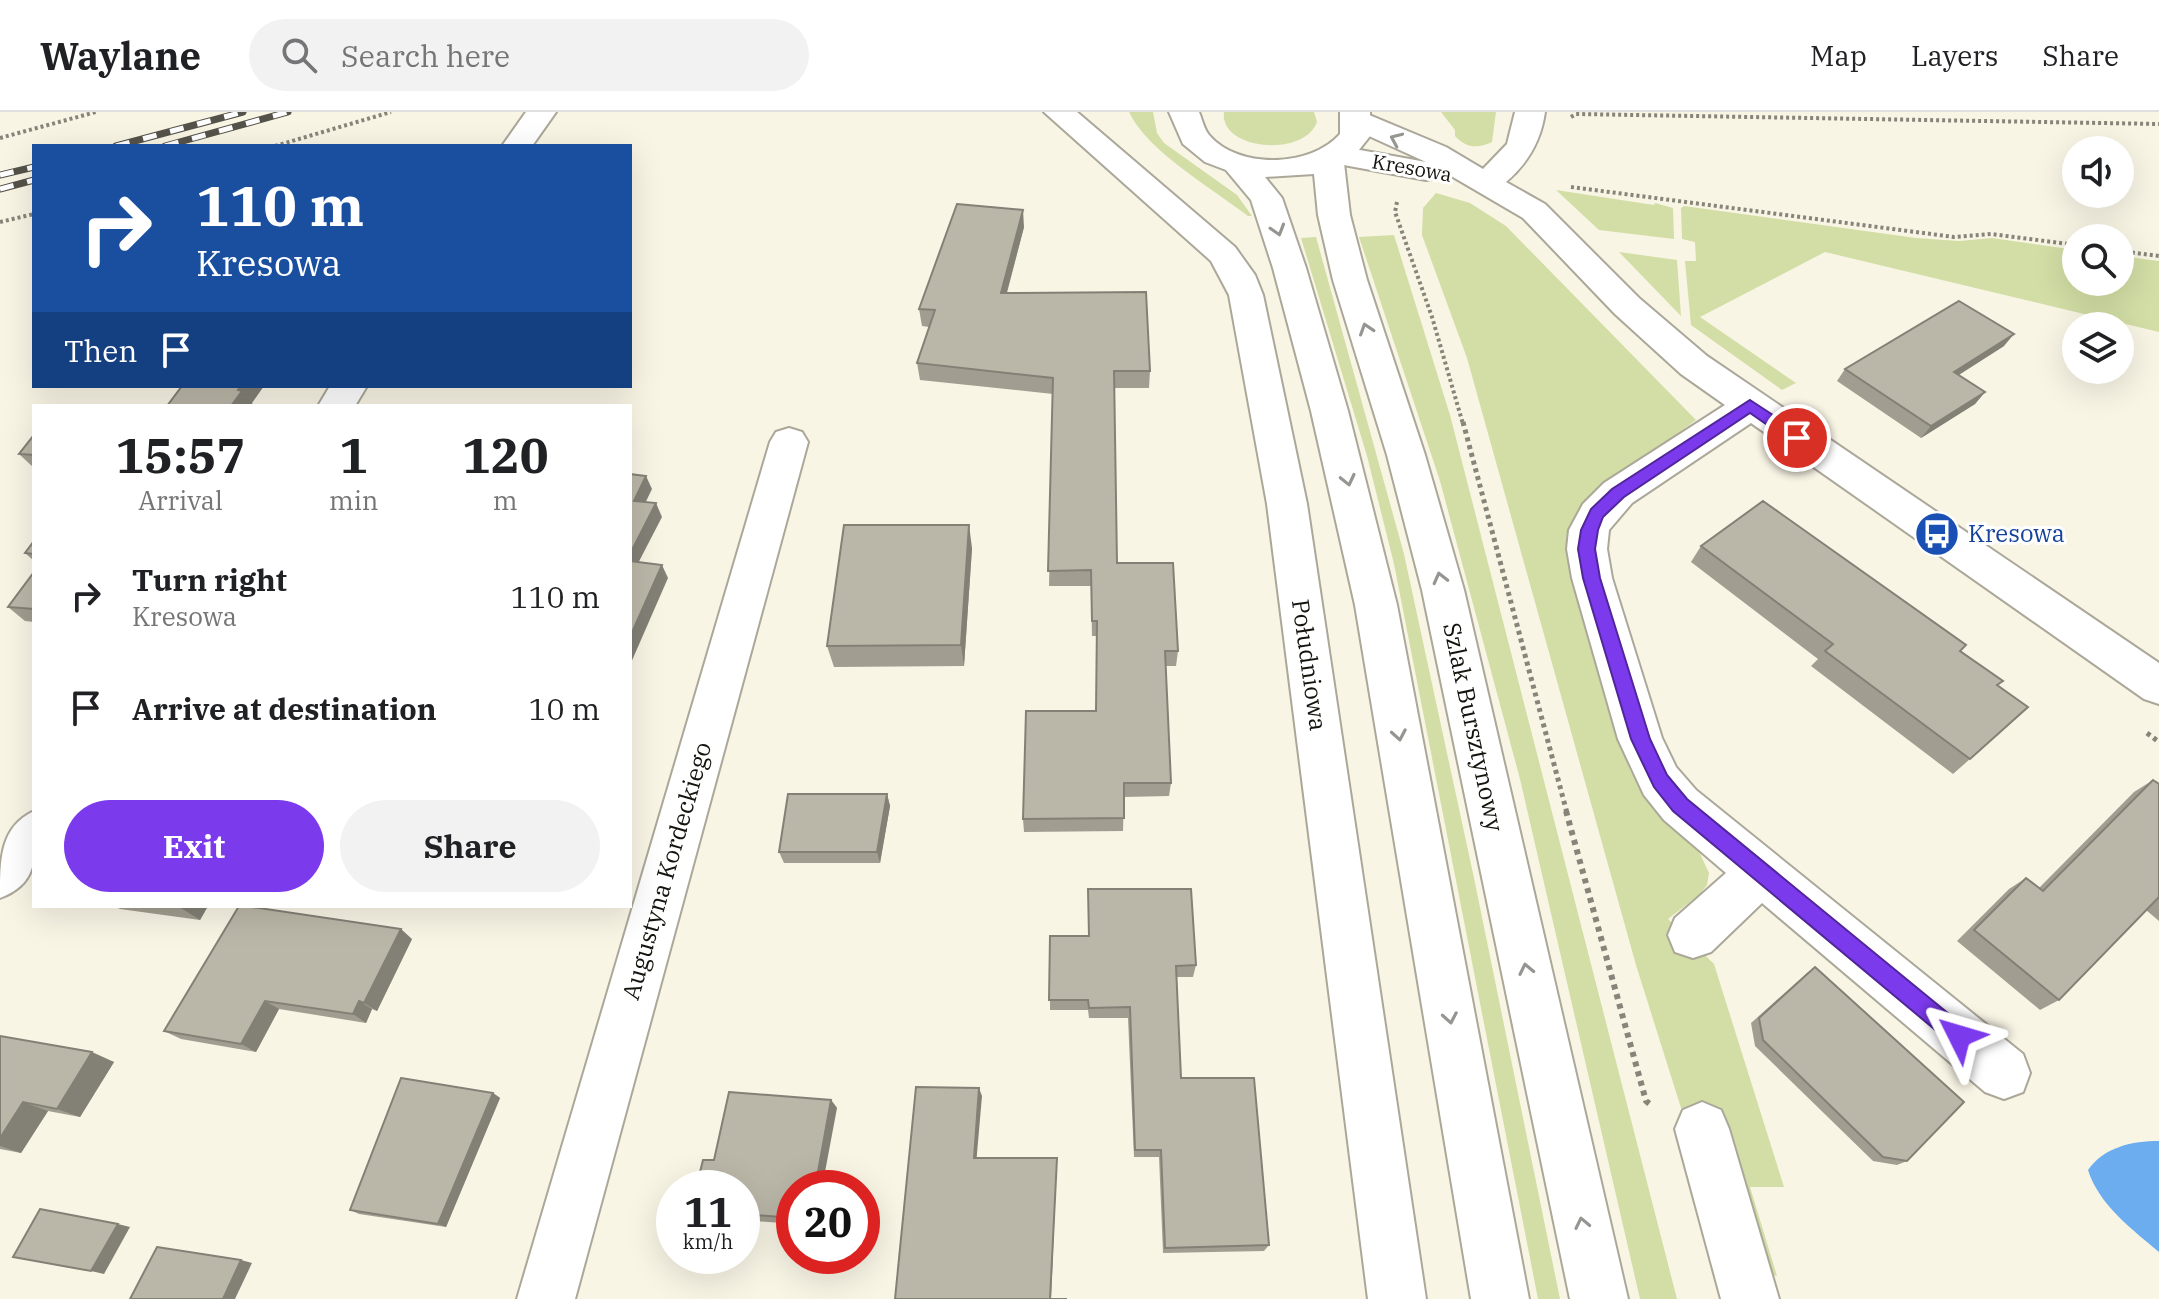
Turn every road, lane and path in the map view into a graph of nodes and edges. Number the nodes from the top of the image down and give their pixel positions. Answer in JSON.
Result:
{"nodes":[{"id":1,"x":96,"y":112,"type":"edge"},
{"id":2,"x":391,"y":112,"type":"edge"},
{"id":3,"x":541,"y":112,"type":"edge"},
{"id":4,"x":1059,"y":112,"type":"edge"},
{"id":5,"x":1184,"y":112,"type":"edge"},
{"id":6,"x":1530,"y":112,"type":"edge"},
{"id":7,"x":1626,"y":112,"type":"edge"},
{"id":8,"x":1357,"y":116,"type":"edge"},
{"id":9,"x":2159,"y":124,"type":"edge"},
{"id":10,"x":0,"y":138,"type":"edge"},
{"id":11,"x":282,"y":144,"type":"edge"},
{"id":12,"x":518,"y":144,"type":"edge"},
{"id":13,"x":1333,"y":158,"type":"junction"},
{"id":14,"x":1238,"y":164,"type":"junction"},
{"id":15,"x":1485,"y":182,"type":"junction"},
{"id":16,"x":1558,"y":185,"type":"dead end"},
{"id":17,"x":1400,"y":189,"type":"dead end"},
{"id":18,"x":32,"y":214,"type":"edge"},
{"id":19,"x":0,"y":222,"type":"edge"},
{"id":20,"x":2062,"y":243,"type":"edge"},
{"id":21,"x":2134,"y":253,"type":"edge"},
{"id":22,"x":2159,"y":256,"type":"edge"},
{"id":23,"x":1750,"y":406,"type":"junction"},
{"id":24,"x":789,"y":442,"type":"dead end"},
{"id":25,"x":2159,"y":686,"type":"edge"},
{"id":26,"x":32,"y":835,"type":"edge"},
{"id":27,"x":1761,"y":872,"type":"junction"},
{"id":28,"x":0,"y":876,"type":"edge"},
{"id":29,"x":1693,"y":935,"type":"dead end"},
{"id":30,"x":2004,"y":1073,"type":"dead end"},
{"id":31,"x":1680,"y":1120,"type":"joint"},
{"id":32,"x":546,"y":1299,"type":"edge"},
{"id":33,"x":1397,"y":1299,"type":"edge"},
{"id":34,"x":1500,"y":1299,"type":"edge"},
{"id":35,"x":1599,"y":1299,"type":"edge"},
{"id":36,"x":1750,"y":1299,"type":"edge"}],
"edges":[{"from":1,"to":10,"type":"path"},
{"from":2,"to":11,"type":"path"},
{"from":3,"to":12,"type":"street"},
{"from":4,"to":33,"type":"street","name":"Południowa"},
{"from":5,"to":14,"type":"street"},
{"from":6,"to":15,"type":"street"},
{"from":7,"to":9,"type":"path"},
{"from":8,"to":13,"type":"street"},
{"from":15,"to":8,"type":"street","name":"Kresowa","one_way":true},
{"from":13,"to":14,"type":"street"},
{"from":13,"to":15,"type":"street","name":"Kresowa"},
{"from":35,"to":13,"type":"street","name":"Szlak Bursztynowy","one_way":true},
{"from":14,"to":34,"type":"street","one_way":true},
{"from":15,"to":23,"type":"street","name":"Kresowa"},
{"from":16,"to":20,"type":"path"},
{"from":17,"to":31,"type":"path"},
{"from":18,"to":19,"type":"path"},
{"from":21,"to":22,"type":"path"},
{"from":23,"to":25,"type":"street","name":"Kresowa"},
{"from":23,"to":27,"type":"street"},
{"from":24,"to":32,"type":"street","name":"Augustyna Kordeckiego"},
{"from":26,"to":28,"type":"street"},
{"from":27,"to":29,"type":"street"},
{"from":27,"to":30,"type":"street"},
{"from":31,"to":36,"type":"street"}]}
